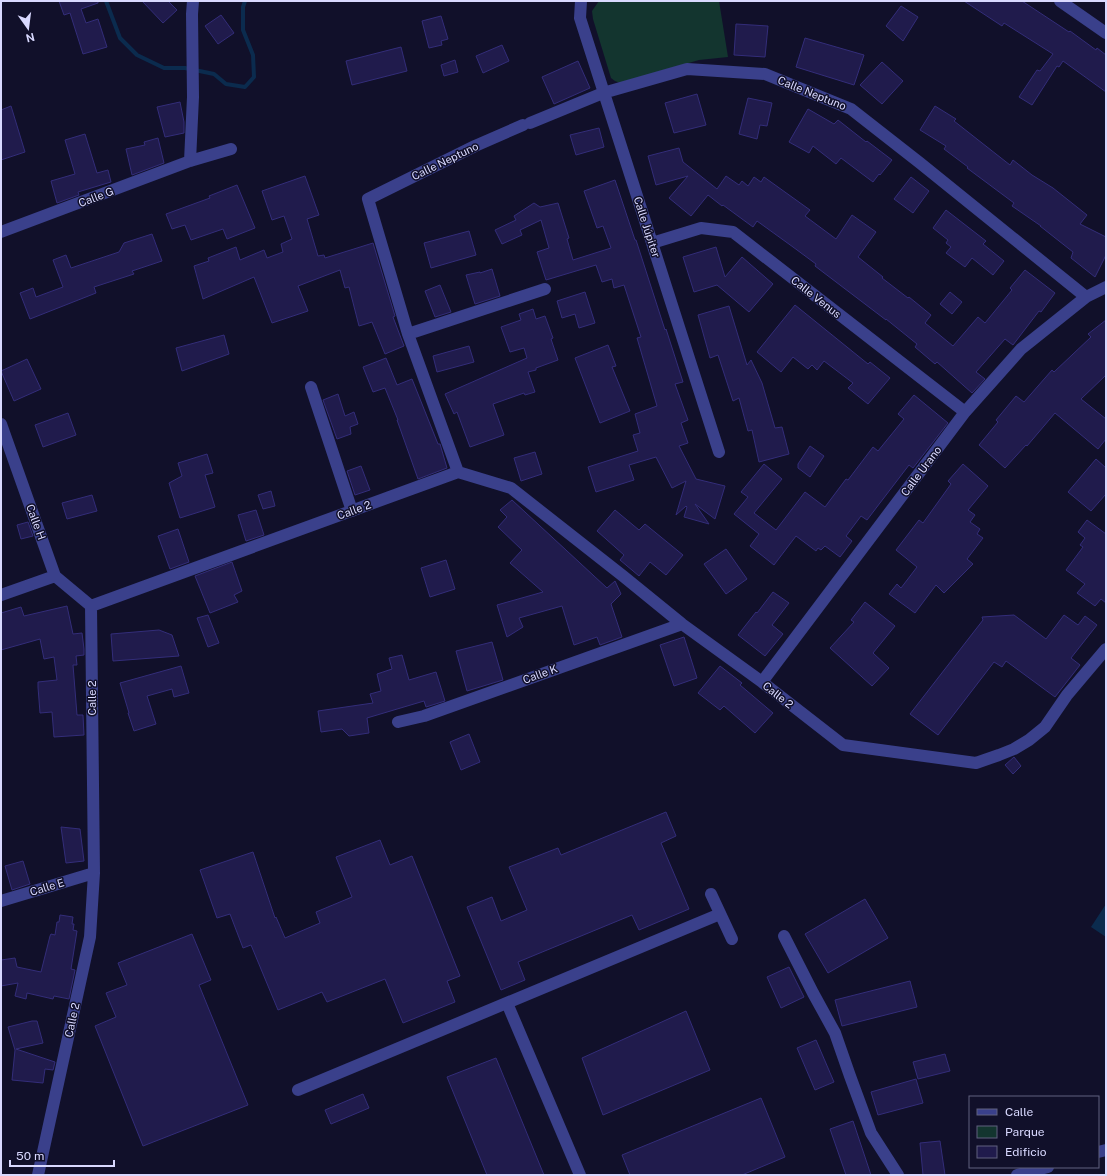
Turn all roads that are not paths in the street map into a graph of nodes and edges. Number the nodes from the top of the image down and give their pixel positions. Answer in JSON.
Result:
{"nodes":[{"id":1,"x":193,"y":1,"type":"edge"},
{"id":2,"x":581,"y":1,"type":"edge"},
{"id":3,"x":1060,"y":1,"type":"edge"},
{"id":4,"x":1106,"y":33,"type":"edge"},
{"id":5,"x":603,"y":93,"type":"junction"},
{"id":6,"x":231,"y":149,"type":"dead end"},
{"id":7,"x":190,"y":161,"type":"junction"},
{"id":8,"x":1,"y":232,"type":"edge"},
{"id":9,"x":652,"y":242,"type":"junction"},
{"id":10,"x":1106,"y":287,"type":"edge"},
{"id":11,"x":545,"y":289,"type":"dead end"},
{"id":12,"x":1086,"y":297,"type":"junction"},
{"id":13,"x":408,"y":334,"type":"junction"},
{"id":14,"x":311,"y":387,"type":"dead end"},
{"id":15,"x":965,"y":412,"type":"junction"},
{"id":16,"x":1,"y":424,"type":"edge"},
{"id":17,"x":720,"y":452,"type":"dead end"},
{"id":18,"x":458,"y":472,"type":"junction"},
{"id":19,"x":352,"y":511,"type":"junction"},
{"id":20,"x":55,"y":576,"type":"junction"},
{"id":21,"x":1,"y":595,"type":"edge"},
{"id":22,"x":91,"y":606,"type":"junction"},
{"id":23,"x":682,"y":624,"type":"junction"},
{"id":24,"x":1106,"y":649,"type":"edge"},
{"id":25,"x":762,"y":682,"type":"junction"},
{"id":26,"x":398,"y":722,"type":"dead end"},
{"id":27,"x":94,"y":873,"type":"junction"},
{"id":28,"x":711,"y":894,"type":"dead end"},
{"id":29,"x":1,"y":901,"type":"edge"},
{"id":30,"x":720,"y":914,"type":"junction"},
{"id":31,"x":784,"y":936,"type":"dead end"},
{"id":32,"x":732,"y":939,"type":"dead end"},
{"id":33,"x":507,"y":1003,"type":"junction"},
{"id":34,"x":298,"y":1090,"type":"dead end"},
{"id":35,"x":1044,"y":1168,"type":"edge"},
{"id":36,"x":38,"y":1175,"type":"edge"},
{"id":37,"x":580,"y":1175,"type":"edge"},
{"id":38,"x":898,"y":1175,"type":"edge"},
{"id":39,"x":1017,"y":1175,"type":"edge"}],
"edges":[{"from":1,"to":7,"type":"street"},
{"from":2,"to":5,"type":"street","name":"Calle Júpiter"},
{"from":3,"to":4,"type":"street"},
{"from":5,"to":9,"type":"street","name":"Calle Júpiter"},
{"from":5,"to":12,"type":"street","name":"Calle Neptuno"},
{"from":5,"to":13,"type":"street","name":"Calle Neptuno"},
{"from":6,"to":7,"type":"street","name":"Calle G"},
{"from":7,"to":8,"type":"street","name":"Calle G"},
{"from":9,"to":15,"type":"street","name":"Calle Venus"},
{"from":9,"to":17,"type":"street","name":"Calle Júpiter"},
{"from":10,"to":12,"type":"street","name":"Calle Urano"},
{"from":11,"to":13,"type":"street"},
{"from":12,"to":15,"type":"street","name":"Calle Urano"},
{"from":13,"to":18,"type":"street"},
{"from":14,"to":19,"type":"street"},
{"from":15,"to":25,"type":"street","name":"Calle Urano"},
{"from":16,"to":20,"type":"street","name":"Calle H"},
{"from":18,"to":19,"type":"street","name":"Calle 2"},
{"from":18,"to":23,"type":"street","name":"Calle 2"},
{"from":19,"to":22,"type":"street","name":"Calle 2"},
{"from":20,"to":21,"type":"street"},
{"from":20,"to":22,"type":"street"},
{"from":22,"to":27,"type":"street","name":"Calle 2"},
{"from":23,"to":25,"type":"street","name":"Calle 2"},
{"from":23,"to":26,"type":"street","name":"Calle K"},
{"from":24,"to":25,"type":"street","name":"Calle 2"},
{"from":27,"to":29,"type":"street","name":"Calle E"},
{"from":27,"to":36,"type":"street","name":"Calle 2"},
{"from":28,"to":30,"type":"street"},
{"from":30,"to":32,"type":"street"},
{"from":30,"to":33,"type":"street"},
{"from":31,"to":38,"type":"street"},
{"from":33,"to":34,"type":"street"},
{"from":33,"to":37,"type":"street"},
{"from":35,"to":39,"type":"street"}]}
